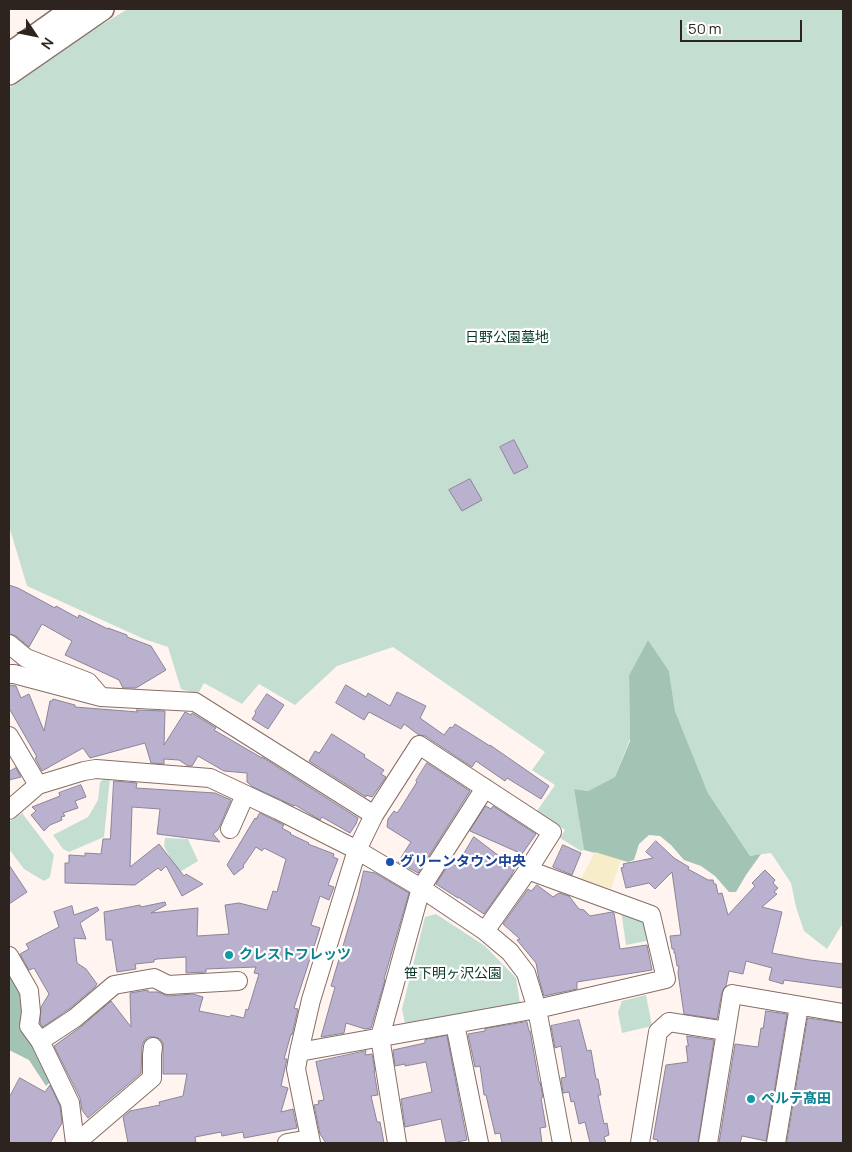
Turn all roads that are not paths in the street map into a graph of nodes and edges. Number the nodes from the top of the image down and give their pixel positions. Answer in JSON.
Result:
{"nodes":[{"id":1,"x":72,"y":9,"type":"edge"},
{"id":2,"x":102,"y":9,"type":"edge"},
{"id":3,"x":9,"y":54,"type":"edge"},
{"id":4,"x":9,"y":74,"type":"edge"},
{"id":5,"x":9,"y":644,"type":"edge"},
{"id":6,"x":9,"y":674,"type":"edge"},
{"id":7,"x":101,"y":697,"type":"junction"},
{"id":8,"x":9,"y":736,"type":"edge"},
{"id":9,"x":38,"y":786,"type":"junction"},
{"id":10,"x":485,"y":788,"type":"junction"},
{"id":11,"x":246,"y":794,"type":"junction"},
{"id":12,"x":9,"y":810,"type":"edge"},
{"id":13,"x":374,"y":815,"type":"junction"},
{"id":14,"x":230,"y":829,"type":"dead end"},
{"id":15,"x":357,"y":850,"type":"junction"},
{"id":16,"x":528,"y":870,"type":"junction"},
{"id":17,"x":421,"y":888,"type":"junction"},
{"id":18,"x":485,"y":931,"type":"junction"},
{"id":19,"x":9,"y":956,"type":"edge"},
{"id":20,"x":238,"y":981,"type":"dead end"},
{"id":21,"x":799,"y":1006,"type":"junction"},
{"id":22,"x":536,"y":1009,"type":"junction"},
{"id":23,"x":843,"y":1013,"type":"edge"},
{"id":24,"x":456,"y":1024,"type":"junction"},
{"id":25,"x":726,"y":1030,"type":"junction"},
{"id":26,"x":380,"y":1038,"type":"junction"},
{"id":27,"x":40,"y":1042,"type":"junction"},
{"id":28,"x":153,"y":1047,"type":"dead end"},
{"id":29,"x":299,"y":1052,"type":"junction"},
{"id":30,"x":74,"y":1124,"type":"junction"},
{"id":31,"x":310,"y":1141,"type":"edge"},
{"id":32,"x":62,"y":1143,"type":"edge"},
{"id":33,"x":75,"y":1143,"type":"edge"},
{"id":34,"x":288,"y":1143,"type":"edge"},
{"id":35,"x":397,"y":1143,"type":"edge"},
{"id":36,"x":479,"y":1143,"type":"edge"},
{"id":37,"x":562,"y":1143,"type":"edge"},
{"id":38,"x":640,"y":1143,"type":"edge"},
{"id":39,"x":708,"y":1143,"type":"edge"},
{"id":40,"x":776,"y":1143,"type":"edge"}],
"edges":[{"from":1,"to":3,"type":"street"},
{"from":2,"to":4,"type":"street"},
{"from":5,"to":7,"type":"street"},
{"from":6,"to":7,"type":"street"},
{"from":7,"to":13,"type":"street"},
{"from":8,"to":9,"type":"street"},
{"from":9,"to":11,"type":"street"},
{"from":9,"to":12,"type":"street"},
{"from":10,"to":13,"type":"street"},
{"from":10,"to":16,"type":"street"},
{"from":10,"to":17,"type":"street"},
{"from":11,"to":14,"type":"street"},
{"from":11,"to":15,"type":"street"},
{"from":13,"to":15,"type":"street"},
{"from":15,"to":17,"type":"street"},
{"from":15,"to":29,"type":"street"},
{"from":16,"to":18,"type":"street"},
{"from":16,"to":22,"type":"street"},
{"from":17,"to":18,"type":"street"},
{"from":17,"to":26,"type":"street"},
{"from":18,"to":22,"type":"street"},
{"from":19,"to":27,"type":"street"},
{"from":20,"to":27,"type":"street"},
{"from":21,"to":23,"type":"street"},
{"from":21,"to":25,"type":"street"},
{"from":21,"to":40,"type":"street"},
{"from":22,"to":24,"type":"street"},
{"from":22,"to":37,"type":"street"},
{"from":24,"to":26,"type":"street"},
{"from":24,"to":36,"type":"street"},
{"from":25,"to":38,"type":"street"},
{"from":25,"to":39,"type":"street"},
{"from":26,"to":29,"type":"street"},
{"from":26,"to":35,"type":"street"},
{"from":27,"to":30,"type":"street"},
{"from":28,"to":33,"type":"street"},
{"from":29,"to":31,"type":"street"},
{"from":30,"to":32,"type":"street"},
{"from":30,"to":33,"type":"street"},
{"from":31,"to":34,"type":"street"}]}
